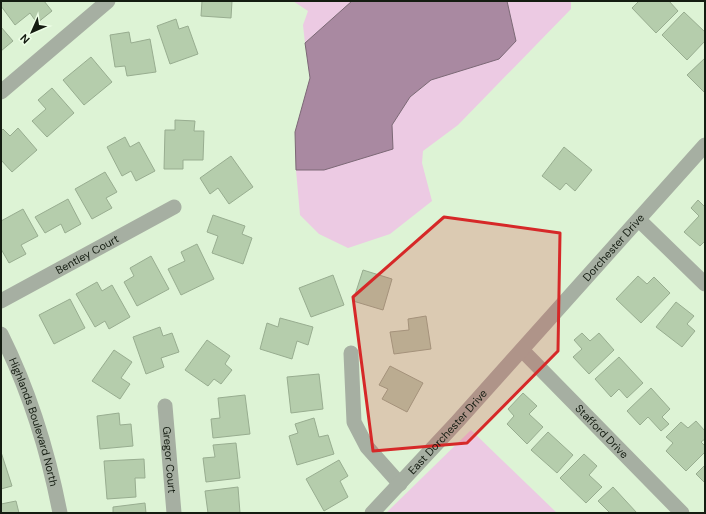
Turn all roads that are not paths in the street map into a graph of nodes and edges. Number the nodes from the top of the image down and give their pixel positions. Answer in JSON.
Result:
{"nodes":[{"id":1,"x":108,"y":1,"type":"edge"},
{"id":2,"x":1,"y":92,"type":"edge"},
{"id":3,"x":705,"y":146,"type":"edge"},
{"id":4,"x":174,"y":207,"type":"dead end"},
{"id":5,"x":639,"y":220,"type":"junction"},
{"id":6,"x":705,"y":284,"type":"edge"},
{"id":7,"x":1,"y":301,"type":"edge"},
{"id":8,"x":1,"y":334,"type":"edge"},
{"id":9,"x":522,"y":350,"type":"junction"},
{"id":10,"x":352,"y":353,"type":"dead end"},
{"id":11,"x":165,"y":406,"type":"dead end"},
{"id":12,"x":400,"y":484,"type":"junction"},
{"id":13,"x":60,"y":513,"type":"edge"},
{"id":14,"x":174,"y":513,"type":"edge"},
{"id":15,"x":372,"y":513,"type":"edge"},
{"id":16,"x":682,"y":513,"type":"edge"}],
"edges":[{"from":1,"to":2,"type":"street"},
{"from":3,"to":5,"type":"street","name":"Dorchester Drive"},
{"from":4,"to":7,"type":"street","name":"Bentley Court"},
{"from":5,"to":6,"type":"street"},
{"from":5,"to":9,"type":"street","name":"Dorchester Drive"},
{"from":8,"to":13,"type":"street","name":"Highlands Boulevard North"},
{"from":9,"to":12,"type":"street","name":"East Dorchester Drive"},
{"from":9,"to":16,"type":"street","name":"Stafford Drive"},
{"from":10,"to":12,"type":"street"},
{"from":11,"to":14,"type":"street","name":"Gregor Court"},
{"from":12,"to":15,"type":"street","name":"East Dorchester Drive"}]}
